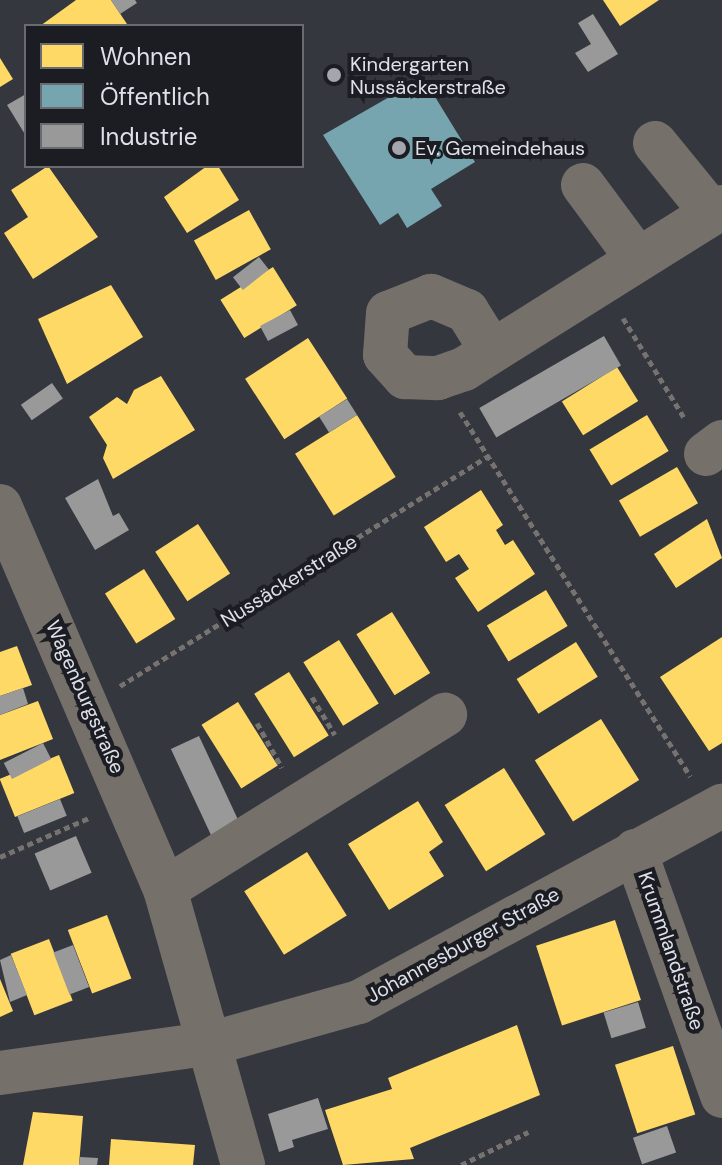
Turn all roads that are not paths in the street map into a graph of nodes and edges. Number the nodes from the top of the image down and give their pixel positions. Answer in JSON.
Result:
{"nodes":[{"id":1,"x":655,"y":143,"type":"dead end"},
{"id":2,"x":583,"y":185,"type":"dead end"},
{"id":3,"x":717,"y":210,"type":"edge"},
{"id":4,"x":637,"y":258,"type":"junction"},
{"id":5,"x":490,"y":348,"type":"junction"},
{"id":6,"x":0,"y":506,"type":"edge"},
{"id":7,"x":445,"y":715,"type":"dead end"},
{"id":8,"x":717,"y":808,"type":"edge"},
{"id":9,"x":635,"y":851,"type":"junction"},
{"id":10,"x":165,"y":889,"type":"junction"},
{"id":11,"x":213,"y":1043,"type":"junction"},
{"id":12,"x":0,"y":1073,"type":"edge"},
{"id":13,"x":722,"y":1096,"type":"edge"},
{"id":14,"x":243,"y":1165,"type":"edge"}],
"edges":[{"from":1,"to":3,"type":"street"},
{"from":2,"to":4,"type":"street"},
{"from":3,"to":4,"type":"street"},
{"from":4,"to":5,"type":"street"},
{"from":5,"to":5,"type":"street"},
{"from":6,"to":10,"type":"street","name":"Wagenburgstraße"},
{"from":7,"to":10,"type":"street"},
{"from":8,"to":9,"type":"street","name":"Johannesburger Straße"},
{"from":9,"to":11,"type":"street","name":"Johannesburger Straße"},
{"from":9,"to":13,"type":"street","name":"Krummlandstraße"},
{"from":10,"to":11,"type":"street","name":"Wagenburgstraße"},
{"from":11,"to":12,"type":"street","name":"Johannesburger Straße"},
{"from":11,"to":14,"type":"street","name":"Wagenburgstraße"}]}
